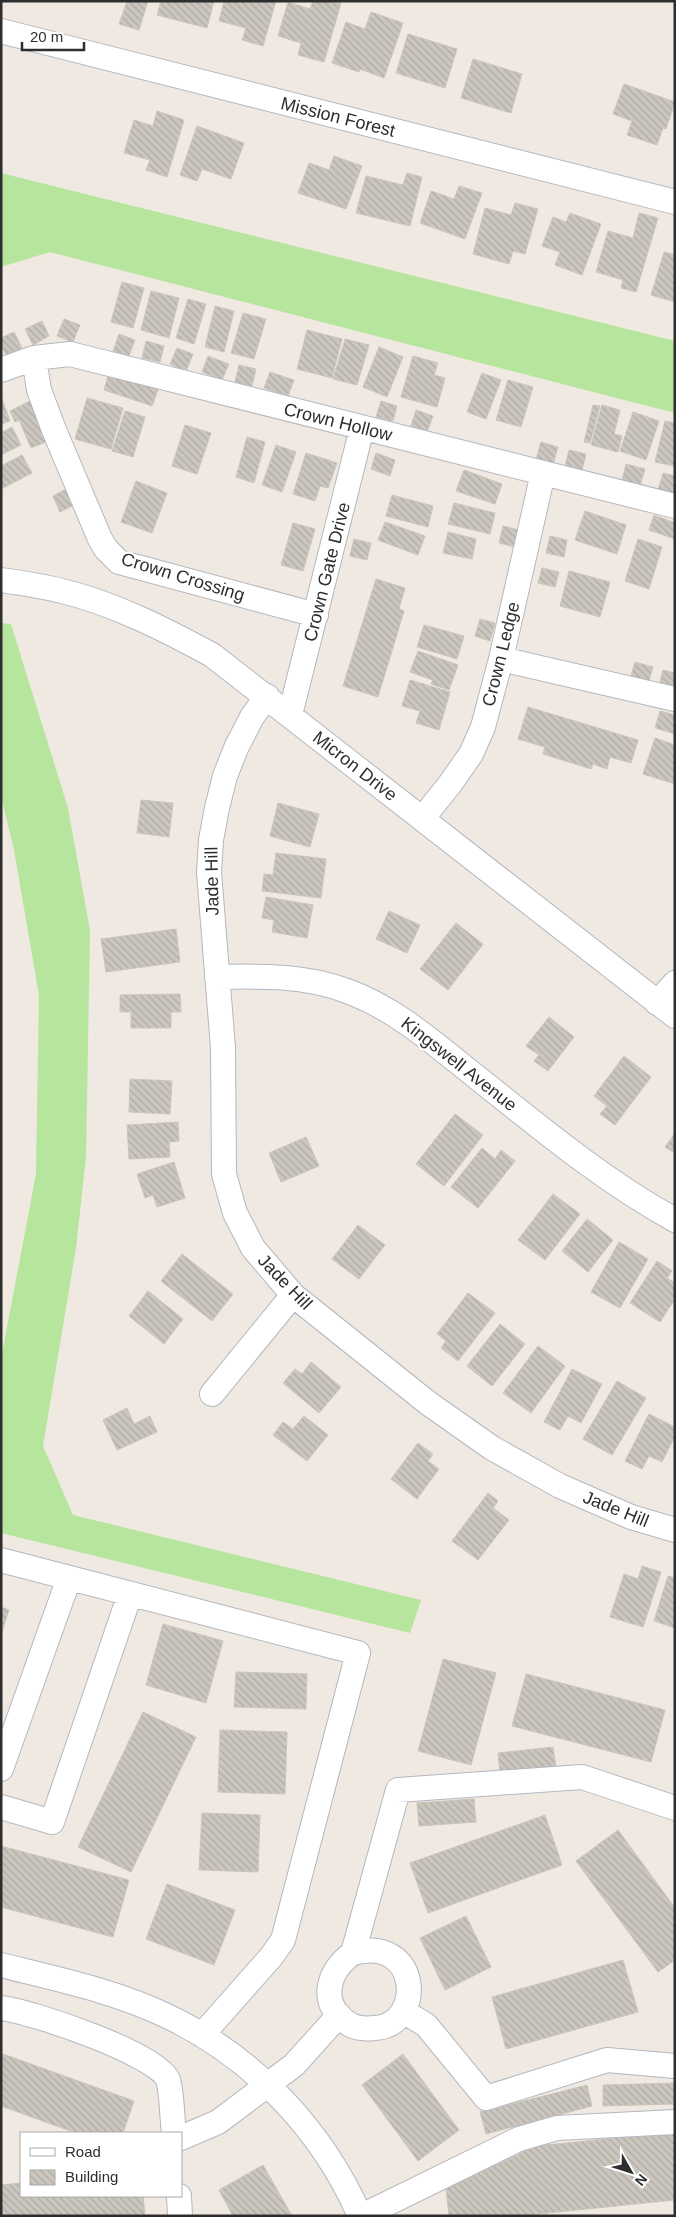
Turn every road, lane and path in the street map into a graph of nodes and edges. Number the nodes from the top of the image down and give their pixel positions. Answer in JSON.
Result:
{"nodes":[{"id":1,"x":1,"y":31,"type":"edge"},
{"id":2,"x":675,"y":202,"type":"edge"},
{"id":3,"x":34,"y":358,"type":"junction"},
{"id":4,"x":1,"y":370,"type":"edge"},
{"id":5,"x":362,"y":428,"type":"junction"},
{"id":6,"x":543,"y":473,"type":"junction"},
{"id":7,"x":675,"y":506,"type":"edge"},
{"id":8,"x":1,"y":580,"type":"edge"},
{"id":9,"x":316,"y":615,"type":"junction"},
{"id":10,"x":501,"y":660,"type":"junction"},
{"id":11,"x":267,"y":696,"type":"junction"},
{"id":12,"x":675,"y":699,"type":"edge"},
{"id":13,"x":290,"y":715,"type":"junction"},
{"id":14,"x":422,"y":819,"type":"junction"},
{"id":15,"x":217,"y":978,"type":"junction"},
{"id":16,"x":675,"y":983,"type":"edge"},
{"id":17,"x":666,"y":1009,"type":"edge"},
{"id":18,"x":675,"y":1220,"type":"edge"},
{"id":19,"x":293,"y":1295,"type":"junction"},
{"id":20,"x":212,"y":1394,"type":"dead end"},
{"id":21,"x":675,"y":1530,"type":"edge"},
{"id":22,"x":1,"y":1560,"type":"edge"},
{"id":23,"x":69,"y":1578,"type":"junction"},
{"id":24,"x":130,"y":1594,"type":"junction"},
{"id":25,"x":1,"y":1770,"type":"edge"},
{"id":26,"x":1,"y":1807,"type":"edge"},
{"id":27,"x":675,"y":1808,"type":"edge"},
{"id":28,"x":353,"y":1953,"type":"junction"},
{"id":29,"x":1,"y":1965,"type":"edge"},
{"id":30,"x":1,"y":2008,"type":"edge"},
{"id":31,"x":403,"y":2011,"type":"junction"},
{"id":32,"x":339,"y":2015,"type":"junction"},
{"id":33,"x":202,"y":2035,"type":"junction"},
{"id":34,"x":675,"y":2066,"type":"edge"},
{"id":35,"x":269,"y":2085,"type":"junction"},
{"id":36,"x":675,"y":2122,"type":"edge"},
{"id":37,"x":174,"y":2132,"type":"edge"},
{"id":38,"x":182,"y":2138,"type":"edge"},
{"id":39,"x":179,"y":2197,"type":"edge"},
{"id":40,"x":180,"y":2216,"type":"edge"},
{"id":41,"x":361,"y":2216,"type":"edge"}],
"edges":[{"from":1,"to":2,"type":"street","name":"Mission Forest"},
{"from":3,"to":4,"type":"street","name":"Crown Hollow"},
{"from":3,"to":5,"type":"street","name":"Crown Hollow"},
{"from":3,"to":9,"type":"street","name":"Crown Crossing"},
{"from":5,"to":6,"type":"street","name":"Crown Hollow"},
{"from":5,"to":9,"type":"street","name":"Crown Gate Drive"},
{"from":6,"to":7,"type":"street","name":"Crown Hollow"},
{"from":6,"to":10,"type":"street","name":"Crown Ledge"},
{"from":8,"to":11,"type":"street","name":"Micron Drive"},
{"from":9,"to":13,"type":"street","name":"Crown Gate Drive"},
{"from":10,"to":12,"type":"street"},
{"from":10,"to":14,"type":"street","name":"Crown Ledge"},
{"from":11,"to":13,"type":"street","name":"Micron Drive"},
{"from":11,"to":15,"type":"street","name":"Jade Hill"},
{"from":13,"to":14,"type":"street","name":"Micron Drive"},
{"from":14,"to":17,"type":"street","name":"Micron Drive"},
{"from":15,"to":18,"type":"street","name":"Kingswell Avenue"},
{"from":15,"to":19,"type":"street","name":"Jade Hill"},
{"from":16,"to":17,"type":"street"},
{"from":19,"to":20,"type":"street"},
{"from":19,"to":21,"type":"street","name":"Jade Hill"},
{"from":22,"to":23,"type":"street"},
{"from":23,"to":24,"type":"street"},
{"from":23,"to":25,"type":"street"},
{"from":24,"to":26,"type":"street"},
{"from":24,"to":33,"type":"street"},
{"from":27,"to":28,"type":"street"},
{"from":28,"to":31,"type":"street"},
{"from":28,"to":32,"type":"street"},
{"from":29,"to":33,"type":"street"},
{"from":30,"to":37,"type":"street"},
{"from":31,"to":32,"type":"street"},
{"from":31,"to":34,"type":"street"},
{"from":32,"to":35,"type":"street"},
{"from":33,"to":35,"type":"street"},
{"from":35,"to":38,"type":"street"},
{"from":35,"to":41,"type":"street"},
{"from":36,"to":41,"type":"street"},
{"from":39,"to":40,"type":"street"}]}
